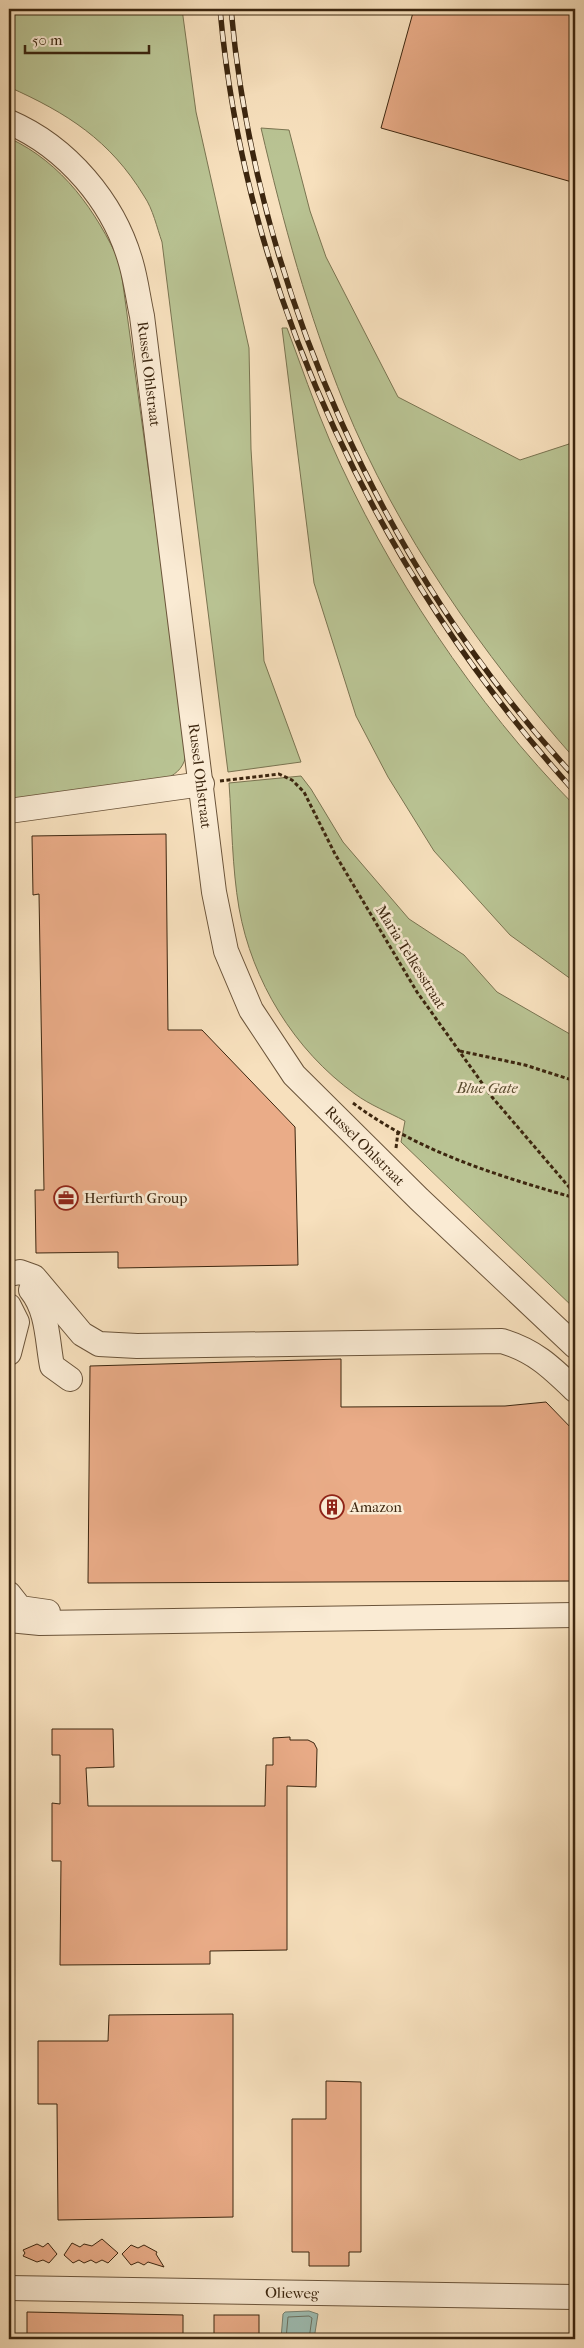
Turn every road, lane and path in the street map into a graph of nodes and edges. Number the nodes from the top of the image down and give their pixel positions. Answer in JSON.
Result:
{"nodes":[{"id":1,"x":9,"y":122,"type":"edge"},
{"id":2,"x":210,"y":783,"type":"junction"},
{"id":3,"x":9,"y":811,"type":"edge"},
{"id":4,"x":459,"y":1051,"type":"junction"},
{"id":5,"x":575,"y":1081,"type":"edge"},
{"id":6,"x":398,"y":1132,"type":"dead end"},
{"id":7,"x":575,"y":1194,"type":"edge"},
{"id":8,"x":575,"y":1198,"type":"edge"},
{"id":9,"x":9,"y":1274,"type":"edge"},
{"id":10,"x":9,"y":1306,"type":"edge"},
{"id":11,"x":575,"y":1346,"type":"edge"},
{"id":12,"x":10,"y":1349,"type":"edge"},
{"id":13,"x":70,"y":1379,"type":"dead end"},
{"id":14,"x":575,"y":1390,"type":"edge"},
{"id":15,"x":9,"y":1594,"type":"edge"},
{"id":16,"x":575,"y":1615,"type":"edge"},
{"id":17,"x":9,"y":1620,"type":"edge"},
{"id":18,"x":166,"y":1620,"type":"junction"},
{"id":19,"x":9,"y":2288,"type":"edge"},
{"id":20,"x":575,"y":2297,"type":"edge"}],
"edges":[{"from":1,"to":2,"type":"street","name":"Russel Ohlstraat"},
{"from":2,"to":3,"type":"street"},
{"from":2,"to":4,"type":"path","name":"Maria Telkesstraat"},
{"from":2,"to":11,"type":"street","name":"Russel Ohlstraat"},
{"from":4,"to":5,"type":"path"},
{"from":4,"to":7,"type":"path","name":"Maria Telkesstraat"},
{"from":6,"to":8,"type":"path"},
{"from":9,"to":13,"type":"street"},
{"from":9,"to":14,"type":"street"},
{"from":10,"to":12,"type":"street"},
{"from":15,"to":18,"type":"street"},
{"from":16,"to":18,"type":"street"},
{"from":17,"to":18,"type":"street"},
{"from":19,"to":20,"type":"street","name":"Olieweg"}]}
